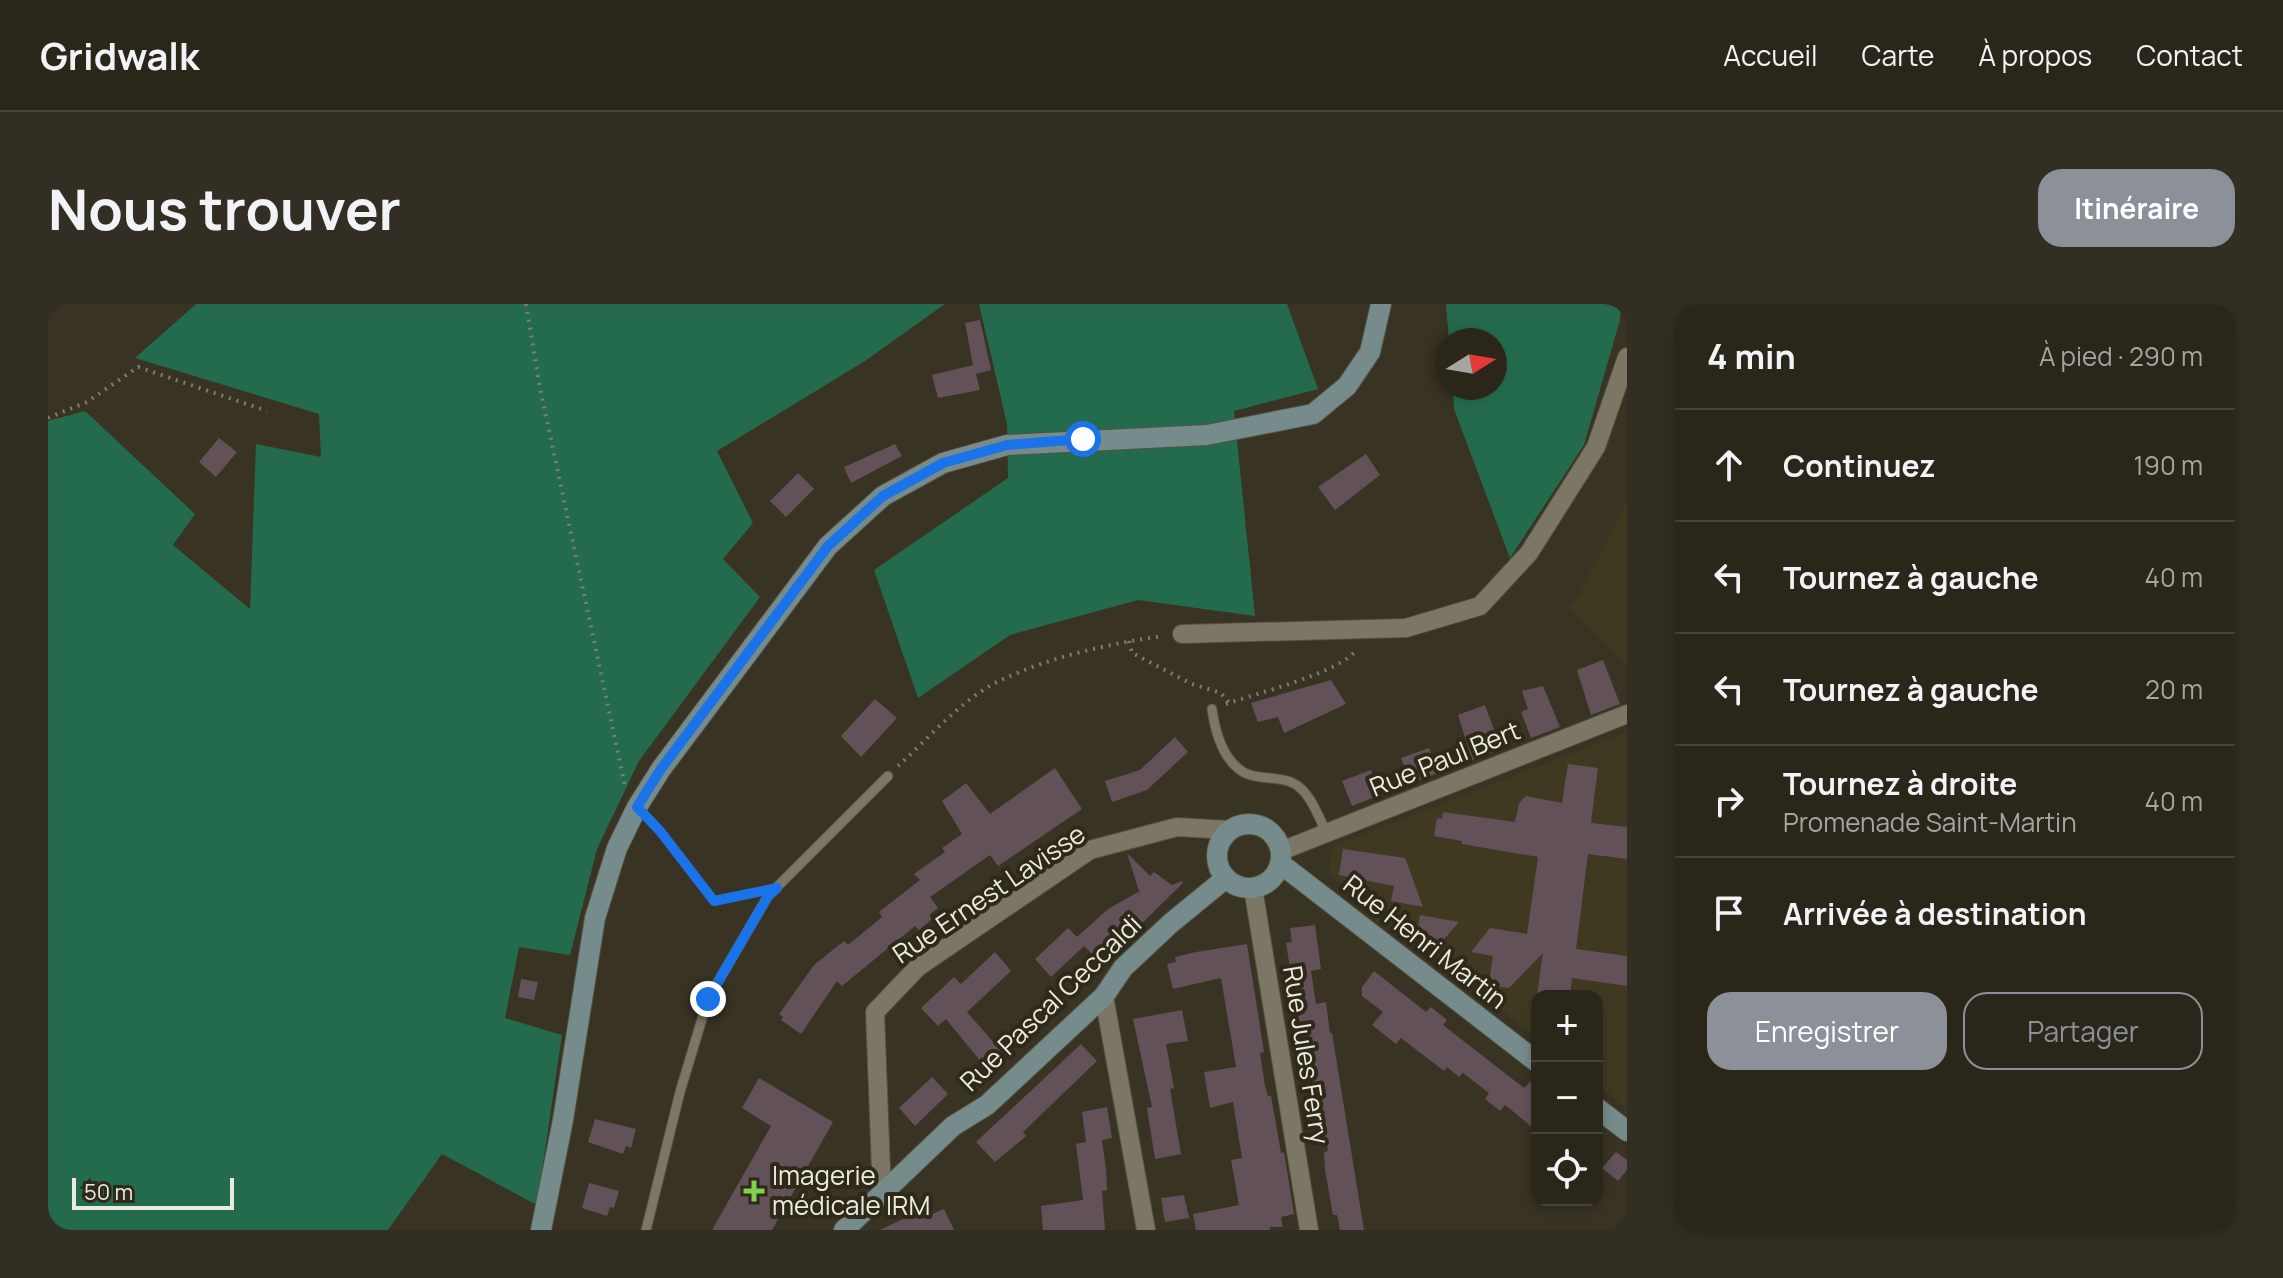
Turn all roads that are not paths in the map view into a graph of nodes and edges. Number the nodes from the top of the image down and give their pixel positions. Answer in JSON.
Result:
{"nodes":[{"id":1,"x":1381,"y":304,"type":"edge"},
{"id":2,"x":1627,"y":357,"type":"edge"},
{"id":3,"x":1182,"y":634,"type":"road end"},
{"id":4,"x":1212,"y":709,"type":"dead end"},
{"id":5,"x":1627,"y":714,"type":"edge"},
{"id":6,"x":888,"y":776,"type":"road end"},
{"id":7,"x":1229,"y":830,"type":"junction"},
{"id":8,"x":1327,"y":834,"type":"junction"},
{"id":9,"x":1281,"y":857,"type":"junction"},
{"id":10,"x":1226,"y":878,"type":"junction"},
{"id":11,"x":1253,"y":888,"type":"junction"},
{"id":12,"x":1104,"y":996,"type":"junction"},
{"id":13,"x":1531,"y":1057,"type":"edge"},
{"id":14,"x":1603,"y":1113,"type":"edge"},
{"id":15,"x":1627,"y":1131,"type":"edge"},
{"id":16,"x":882,"y":1196,"type":"junction"},
{"id":17,"x":541,"y":1230,"type":"edge"},
{"id":18,"x":646,"y":1230,"type":"edge"},
{"id":19,"x":844,"y":1230,"type":"edge"},
{"id":20,"x":1146,"y":1230,"type":"edge"},
{"id":21,"x":1309,"y":1230,"type":"edge"}],
"edges":[{"from":1,"to":17,"type":"main road"},
{"from":2,"to":3,"type":"street"},
{"from":4,"to":8,"type":"lane"},
{"from":5,"to":8,"type":"street","name":"Rue Paul Bert"},
{"from":6,"to":18,"type":"lane"},
{"from":7,"to":9,"type":"main road"},
{"from":7,"to":10,"type":"main road"},
{"from":7,"to":16,"type":"street","name":"Rue Ernest Lavisse"},
{"from":8,"to":9,"type":"street","name":"Rue Paul Bert"},
{"from":9,"to":11,"type":"main road"},
{"from":9,"to":13,"type":"main road","name":"Rue Henri Martin"},
{"from":10,"to":11,"type":"main road"},
{"from":10,"to":12,"type":"main road","name":"Rue Pascal Ceccaldi"},
{"from":11,"to":21,"type":"street","name":"Rue Jules Ferry"},
{"from":12,"to":16,"type":"main road","name":"Rue Pascal Ceccaldi"},
{"from":12,"to":20,"type":"street"},
{"from":14,"to":15,"type":"main road"},
{"from":16,"to":19,"type":"main road","name":"Rue Pascal Ceccaldi"}]}
